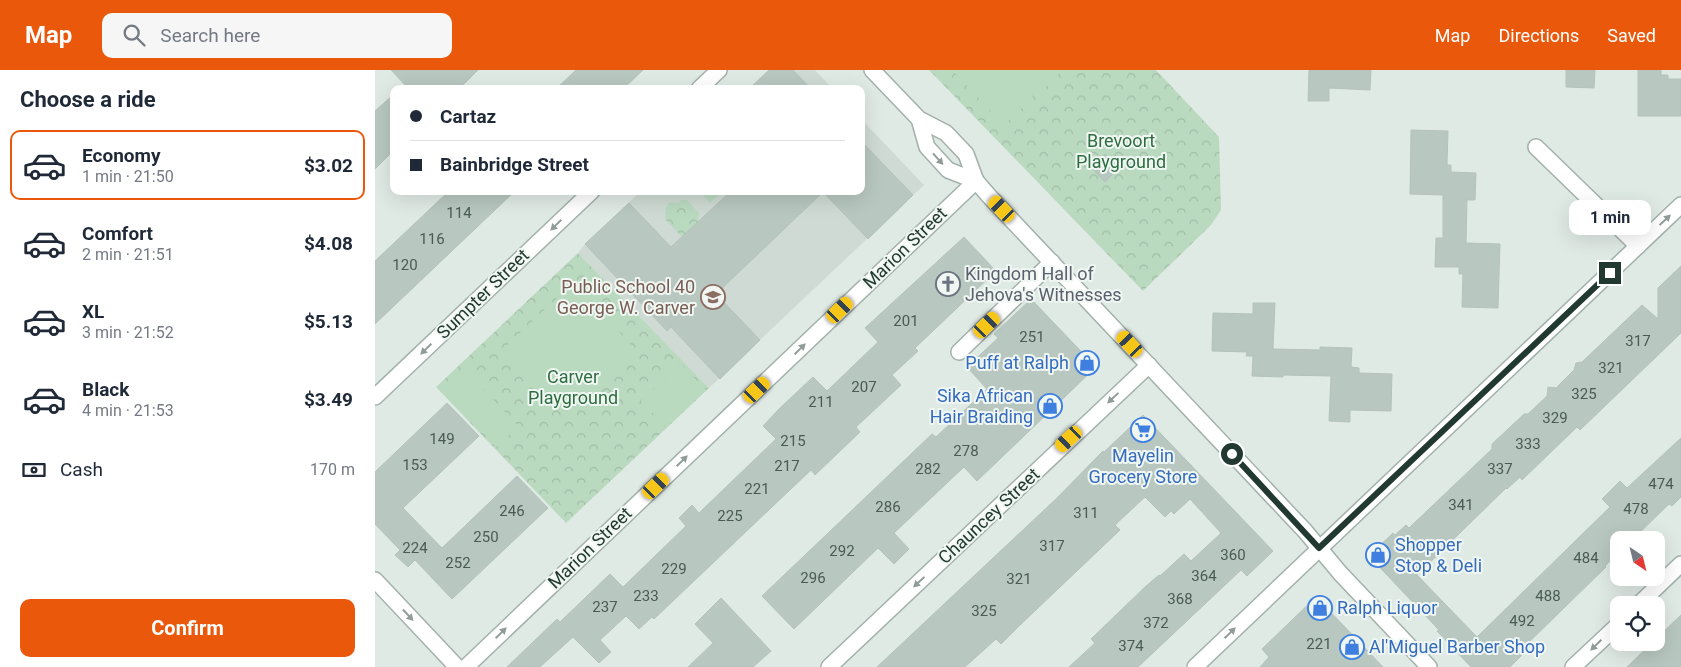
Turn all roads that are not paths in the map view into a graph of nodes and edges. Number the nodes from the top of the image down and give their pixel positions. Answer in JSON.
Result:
{"nodes":[{"id":1,"x":719,"y":70,"type":"edge"},
{"id":2,"x":872,"y":70,"type":"edge"},
{"id":3,"x":703,"y":85,"type":"edge"},
{"id":4,"x":919,"y":119,"type":"junction"},
{"id":5,"x":1536,"y":147,"type":"dead end"},
{"id":6,"x":976,"y":182,"type":"junction"},
{"id":7,"x":587,"y":195,"type":"edge"},
{"id":8,"x":1681,"y":205,"type":"edge"},
{"id":9,"x":1638,"y":246,"type":"junction"},
{"id":10,"x":1052,"y":262,"type":"junction"},
{"id":11,"x":959,"y":352,"type":"dead end"},
{"id":12,"x":1149,"y":365,"type":"junction"},
{"id":13,"x":375,"y":397,"type":"edge"},
{"id":14,"x":1319,"y":548,"type":"junction"},
{"id":15,"x":1681,"y":564,"type":"edge"},
{"id":16,"x":375,"y":580,"type":"edge"},
{"id":17,"x":1647,"y":596,"type":"edge"},
{"id":18,"x":1610,"y":632,"type":"edge"},
{"id":19,"x":457,"y":667,"type":"edge"},
{"id":20,"x":466,"y":667,"type":"edge"},
{"id":21,"x":829,"y":667,"type":"edge"},
{"id":22,"x":1195,"y":667,"type":"edge"},
{"id":23,"x":1429,"y":667,"type":"edge"},
{"id":24,"x":1573,"y":667,"type":"edge"}],
"edges":[{"from":1,"to":3,"type":"street"},
{"from":2,"to":4,"type":"street"},
{"from":4,"to":6,"type":"street"},
{"from":4,"to":6,"type":"street","one_way":true},
{"from":5,"to":9,"type":"street"},
{"from":6,"to":10,"type":"street"},
{"from":20,"to":6,"type":"street","name":"Marion Street","one_way":true},
{"from":7,"to":13,"type":"street","name":"Sumpter Street","one_way":true},
{"from":9,"to":8,"type":"street","one_way":true},
{"from":9,"to":14,"type":"street"},
{"from":10,"to":11,"type":"street"},
{"from":10,"to":12,"type":"street"},
{"from":12,"to":14,"type":"street"},
{"from":12,"to":21,"type":"street","name":"Chauncey Street","one_way":true},
{"from":22,"to":14,"type":"street","one_way":true},
{"from":14,"to":23,"type":"street"},
{"from":15,"to":17,"type":"street"},
{"from":16,"to":19,"type":"street","one_way":true},
{"from":18,"to":24,"type":"street","one_way":true}]}
